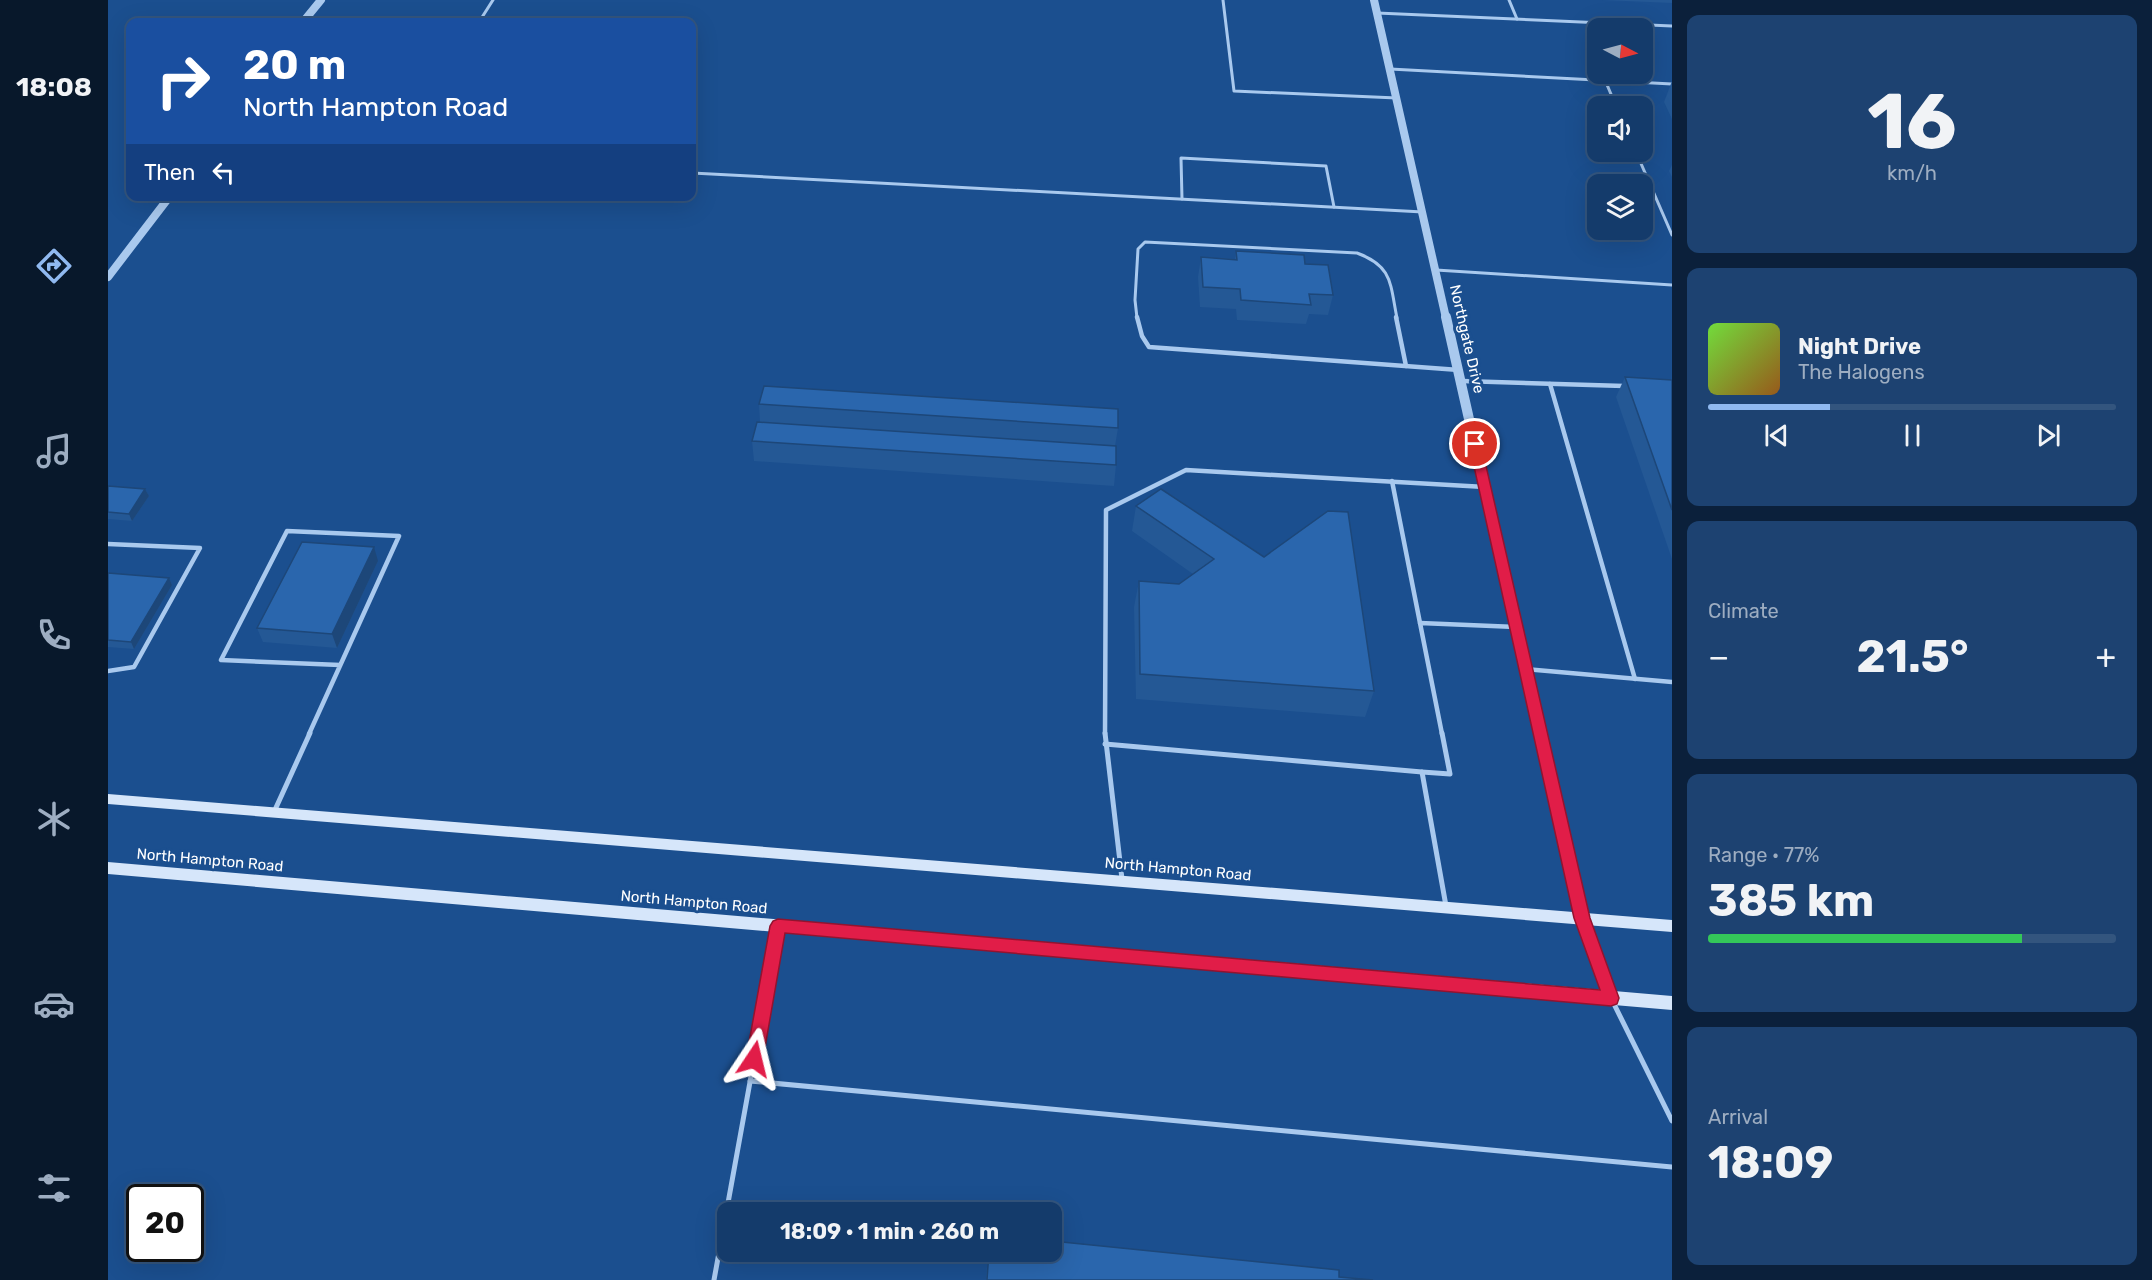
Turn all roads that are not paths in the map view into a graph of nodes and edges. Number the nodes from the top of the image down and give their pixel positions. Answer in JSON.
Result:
{"nodes":[{"id":1,"x":321,"y":0,"type":"edge"},
{"id":2,"x":493,"y":0,"type":"edge"},
{"id":3,"x":1223,"y":0,"type":"edge"},
{"id":4,"x":1374,"y":0,"type":"edge"},
{"id":5,"x":1509,"y":0,"type":"edge"},
{"id":6,"x":1377,"y":13,"type":"junction"},
{"id":7,"x":306,"y":18,"type":"edge"},
{"id":8,"x":482,"y":18,"type":"edge"},
{"id":9,"x":1516,"y":19,"type":"junction"},
{"id":10,"x":1672,"y":26,"type":"edge"},
{"id":11,"x":1390,"y":69,"type":"junction"},
{"id":12,"x":1587,"y":80,"type":"edge"},
{"id":13,"x":1653,"y":83,"type":"edge"},
{"id":14,"x":1672,"y":84,"type":"edge"},
{"id":15,"x":1397,"y":98,"type":"junction"},
{"id":16,"x":1640,"y":162,"type":"edge"},
{"id":17,"x":696,"y":173,"type":"edge"},
{"id":18,"x":1182,"y":199,"type":"junction"},
{"id":19,"x":166,"y":201,"type":"edge"},
{"id":20,"x":1334,"y":207,"type":"junction"},
{"id":21,"x":1423,"y":212,"type":"junction"},
{"id":22,"x":1672,"y":235,"type":"edge"},
{"id":23,"x":1436,"y":270,"type":"junction"},
{"id":24,"x":108,"y":277,"type":"edge"},
{"id":25,"x":1672,"y":285,"type":"edge"},
{"id":26,"x":1406,"y":366,"type":"junction"},
{"id":27,"x":1459,"y":370,"type":"junction"},
{"id":28,"x":1461,"y":381,"type":"junction"},
{"id":29,"x":1550,"y":384,"type":"junction"},
{"id":30,"x":1626,"y":387,"type":"edge"},
{"id":31,"x":1392,"y":482,"type":"junction"},
{"id":32,"x":1485,"y":487,"type":"junction"},
{"id":33,"x":108,"y":544,"type":"edge"},
{"id":34,"x":1420,"y":623,"type":"junction"},
{"id":35,"x":1516,"y":627,"type":"junction"},
{"id":36,"x":340,"y":665,"type":"junction"},
{"id":37,"x":1525,"y":669,"type":"junction"},
{"id":38,"x":108,"y":671,"type":"edge"},
{"id":39,"x":1635,"y":679,"type":"junction"},
{"id":40,"x":1672,"y":682,"type":"edge"},
{"id":41,"x":1105,"y":744,"type":"junction"},
{"id":42,"x":1422,"y":772,"type":"junction"},
{"id":43,"x":108,"y":799,"type":"edge"},
{"id":44,"x":274,"y":812,"type":"junction"},
{"id":45,"x":108,"y":868,"type":"edge"},
{"id":46,"x":1122,"y":881,"type":"junction"},
{"id":47,"x":1446,"y":907,"type":"junction"},
{"id":48,"x":1582,"y":918,"type":"junction"},
{"id":49,"x":778,"y":926,"type":"junction"},
{"id":50,"x":1672,"y":926,"type":"edge"},
{"id":51,"x":1611,"y":998,"type":"junction"},
{"id":52,"x":1672,"y":1004,"type":"edge"},
{"id":53,"x":750,"y":1081,"type":"junction"},
{"id":54,"x":1672,"y":1121,"type":"edge"},
{"id":55,"x":1672,"y":1167,"type":"edge"},
{"id":56,"x":714,"y":1280,"type":"edge"}],
"edges":[{"from":1,"to":7,"type":"street"},
{"from":2,"to":8,"type":"lane"},
{"from":3,"to":15,"type":"lane"},
{"from":4,"to":6,"type":"street","name":"Northgate Drive"},
{"from":5,"to":9,"type":"lane"},
{"from":6,"to":9,"type":"lane"},
{"from":6,"to":11,"type":"street","name":"Northgate Drive"},
{"from":9,"to":10,"type":"lane"},
{"from":11,"to":12,"type":"lane"},
{"from":11,"to":15,"type":"street","name":"Northgate Drive"},
{"from":13,"to":14,"type":"lane"},
{"from":15,"to":21,"type":"street","name":"Northgate Drive"},
{"from":16,"to":22,"type":"lane"},
{"from":17,"to":18,"type":"lane"},
{"from":18,"to":20,"type":"lane"},
{"from":18,"to":20,"type":"lane"},
{"from":19,"to":24,"type":"street"},
{"from":20,"to":21,"type":"lane"},
{"from":21,"to":23,"type":"street","name":"Northgate Drive"},
{"from":23,"to":25,"type":"lane"},
{"from":23,"to":27,"type":"street","name":"Northgate Drive"},
{"from":26,"to":26,"type":"lane"},
{"from":26,"to":27,"type":"lane"},
{"from":27,"to":28,"type":"street","name":"Northgate Drive"},
{"from":28,"to":29,"type":"lane"},
{"from":28,"to":32,"type":"street","name":"Northgate Drive"},
{"from":29,"to":30,"type":"lane"},
{"from":29,"to":39,"type":"lane"},
{"from":31,"to":32,"type":"lane"},
{"from":31,"to":34,"type":"lane"},
{"from":31,"to":41,"type":"lane"},
{"from":32,"to":35,"type":"street","name":"Northgate Drive"},
{"from":33,"to":38,"type":"lane"},
{"from":34,"to":35,"type":"lane"},
{"from":34,"to":42,"type":"lane"},
{"from":35,"to":37,"type":"street","name":"Northgate Drive"},
{"from":36,"to":36,"type":"lane"},
{"from":36,"to":44,"type":"lane"},
{"from":37,"to":39,"type":"lane"},
{"from":37,"to":48,"type":"street","name":"Northgate Drive"},
{"from":39,"to":40,"type":"lane"},
{"from":41,"to":42,"type":"lane"},
{"from":41,"to":46,"type":"lane"},
{"from":42,"to":47,"type":"lane"},
{"from":43,"to":44,"type":"main road","name":"North Hampton Road"},
{"from":44,"to":46,"type":"main road","name":"North Hampton Road"},
{"from":45,"to":49,"type":"main road","name":"North Hampton Road"},
{"from":46,"to":47,"type":"main road","name":"North Hampton Road"},
{"from":47,"to":48,"type":"main road","name":"North Hampton Road"},
{"from":48,"to":50,"type":"main road","name":"North Hampton Road"},
{"from":48,"to":51,"type":"street","name":"Northgate Drive"},
{"from":49,"to":51,"type":"main road","name":"North Hampton Road"},
{"from":49,"to":53,"type":"lane"},
{"from":51,"to":52,"type":"main road","name":"North Hampton Road"},
{"from":51,"to":54,"type":"lane"},
{"from":53,"to":55,"type":"lane"},
{"from":53,"to":56,"type":"lane"}]}
